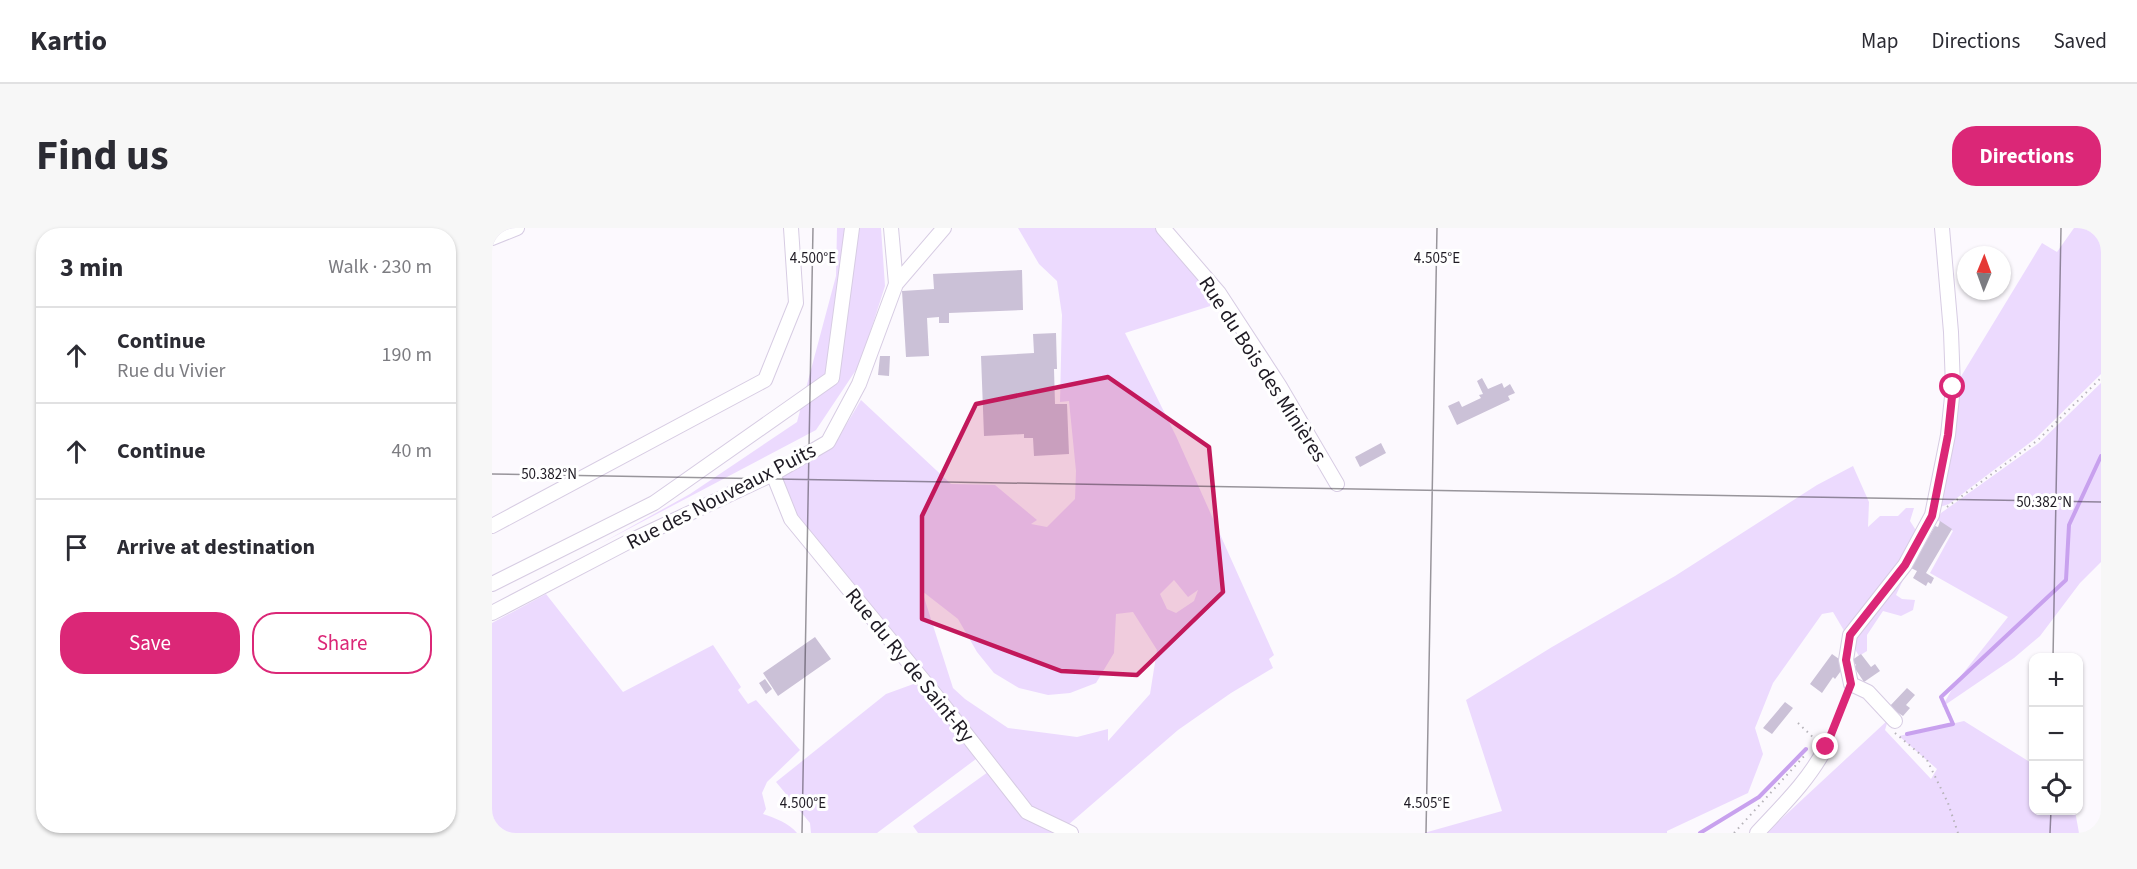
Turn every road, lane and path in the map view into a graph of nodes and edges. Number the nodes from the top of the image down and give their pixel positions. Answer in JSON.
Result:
{"nodes":[{"id":1,"x":517,"y":228,"type":"edge"},
{"id":2,"x":791,"y":228,"type":"edge"},
{"id":3,"x":852,"y":228,"type":"edge"},
{"id":4,"x":891,"y":228,"type":"edge"},
{"id":5,"x":944,"y":228,"type":"edge"},
{"id":6,"x":1163,"y":228,"type":"edge"},
{"id":7,"x":1942,"y":228,"type":"edge"},
{"id":8,"x":492,"y":238,"type":"edge"},
{"id":9,"x":896,"y":284,"type":"junction"},
{"id":10,"x":2101,"y":378,"type":"edge"},
{"id":11,"x":773,"y":474,"type":"junction"},
{"id":12,"x":1337,"y":484,"type":"dead end"},
{"id":13,"x":1932,"y":516,"type":"junction"},
{"id":14,"x":492,"y":526,"type":"edge"},
{"id":15,"x":492,"y":584,"type":"edge"},
{"id":16,"x":492,"y":613,"type":"edge"},
{"id":17,"x":1851,"y":684,"type":"junction"},
{"id":18,"x":1895,"y":721,"type":"joint"},
{"id":19,"x":1798,"y":723,"type":"dead end"},
{"id":20,"x":1821,"y":744,"type":"junction"},
{"id":21,"x":1071,"y":833,"type":"edge"},
{"id":22,"x":1734,"y":833,"type":"edge"},
{"id":23,"x":1757,"y":833,"type":"edge"},
{"id":24,"x":1958,"y":833,"type":"edge"}],
"edges":[{"from":1,"to":8,"type":"street"},
{"from":2,"to":14,"type":"street"},
{"from":3,"to":15,"type":"street"},
{"from":4,"to":9,"type":"street"},
{"from":5,"to":9,"type":"street"},
{"from":6,"to":12,"type":"street","name":"Rue du Bois des Minières"},
{"from":7,"to":13,"type":"street"},
{"from":9,"to":11,"type":"street","name":"Rue des Nouveaux Puits"},
{"from":10,"to":13,"type":"path"},
{"from":11,"to":16,"type":"street","name":"Rue des Nouveaux Puits"},
{"from":11,"to":21,"type":"street","name":"Rue du Ry de Saint-Ry"},
{"from":13,"to":17,"type":"street"},
{"from":17,"to":18,"type":"street"},
{"from":17,"to":20,"type":"path"},
{"from":18,"to":24,"type":"path"},
{"from":19,"to":20,"type":"path"},
{"from":20,"to":22,"type":"path"},
{"from":20,"to":23,"type":"street"}]}
